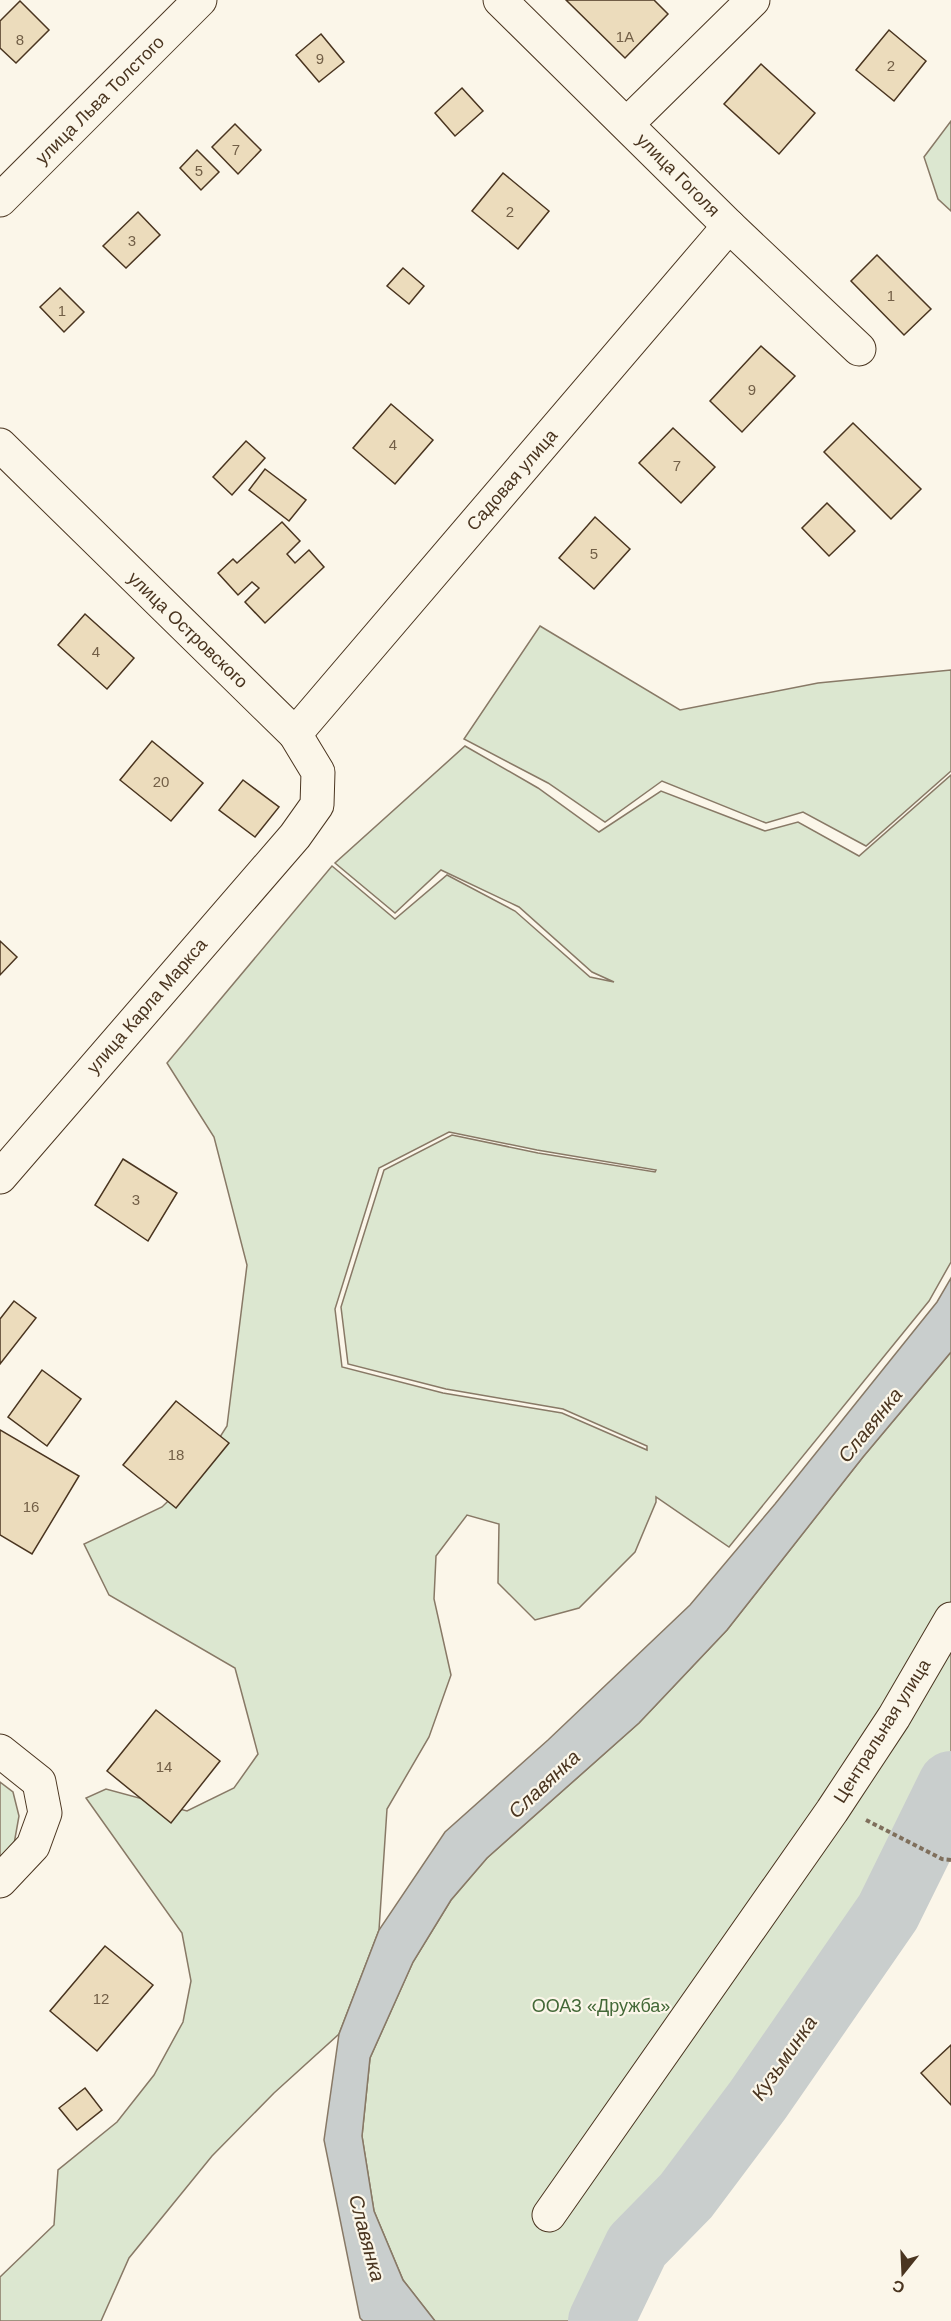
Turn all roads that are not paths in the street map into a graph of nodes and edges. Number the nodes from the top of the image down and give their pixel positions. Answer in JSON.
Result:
{"nodes":[{"id":1,"x":200,"y":0,"type":"edge"},
{"id":2,"x":500,"y":0,"type":"edge"},
{"id":3,"x":753,"y":0,"type":"edge"},
{"id":4,"x":627,"y":124,"type":"junction"},
{"id":5,"x":0,"y":200,"type":"edge"},
{"id":6,"x":729,"y":226,"type":"junction"},
{"id":7,"x":859,"y":348,"type":"dead end"},
{"id":8,"x":0,"y":445,"type":"edge"},
{"id":9,"x":295,"y":734,"type":"junction"},
{"id":10,"x":295,"y":836,"type":"joint"},
{"id":11,"x":0,"y":1177,"type":"edge"},
{"id":12,"x":951,"y":1619,"type":"edge"},
{"id":13,"x":0,"y":1750,"type":"edge"},
{"id":14,"x":0,"y":1881,"type":"edge"},
{"id":15,"x":549,"y":2215,"type":"dead end"}],
"edges":[{"from":1,"to":5,"type":"street","name":"улица Льва Толстого"},
{"from":2,"to":4,"type":"street","name":"улица Гоголя"},
{"from":3,"to":4,"type":"street"},
{"from":4,"to":6,"type":"street","name":"улица Гоголя"},
{"from":6,"to":7,"type":"street","name":"улица Гоголя"},
{"from":6,"to":9,"type":"street","name":"Садовая улица"},
{"from":8,"to":9,"type":"street","name":"улица Островского"},
{"from":9,"to":10,"type":"street","name":"улица Островского"},
{"from":10,"to":11,"type":"street","name":"улица Карла Маркса"},
{"from":12,"to":15,"type":"street","name":"Центральная улица"},
{"from":13,"to":14,"type":"street"}]}
